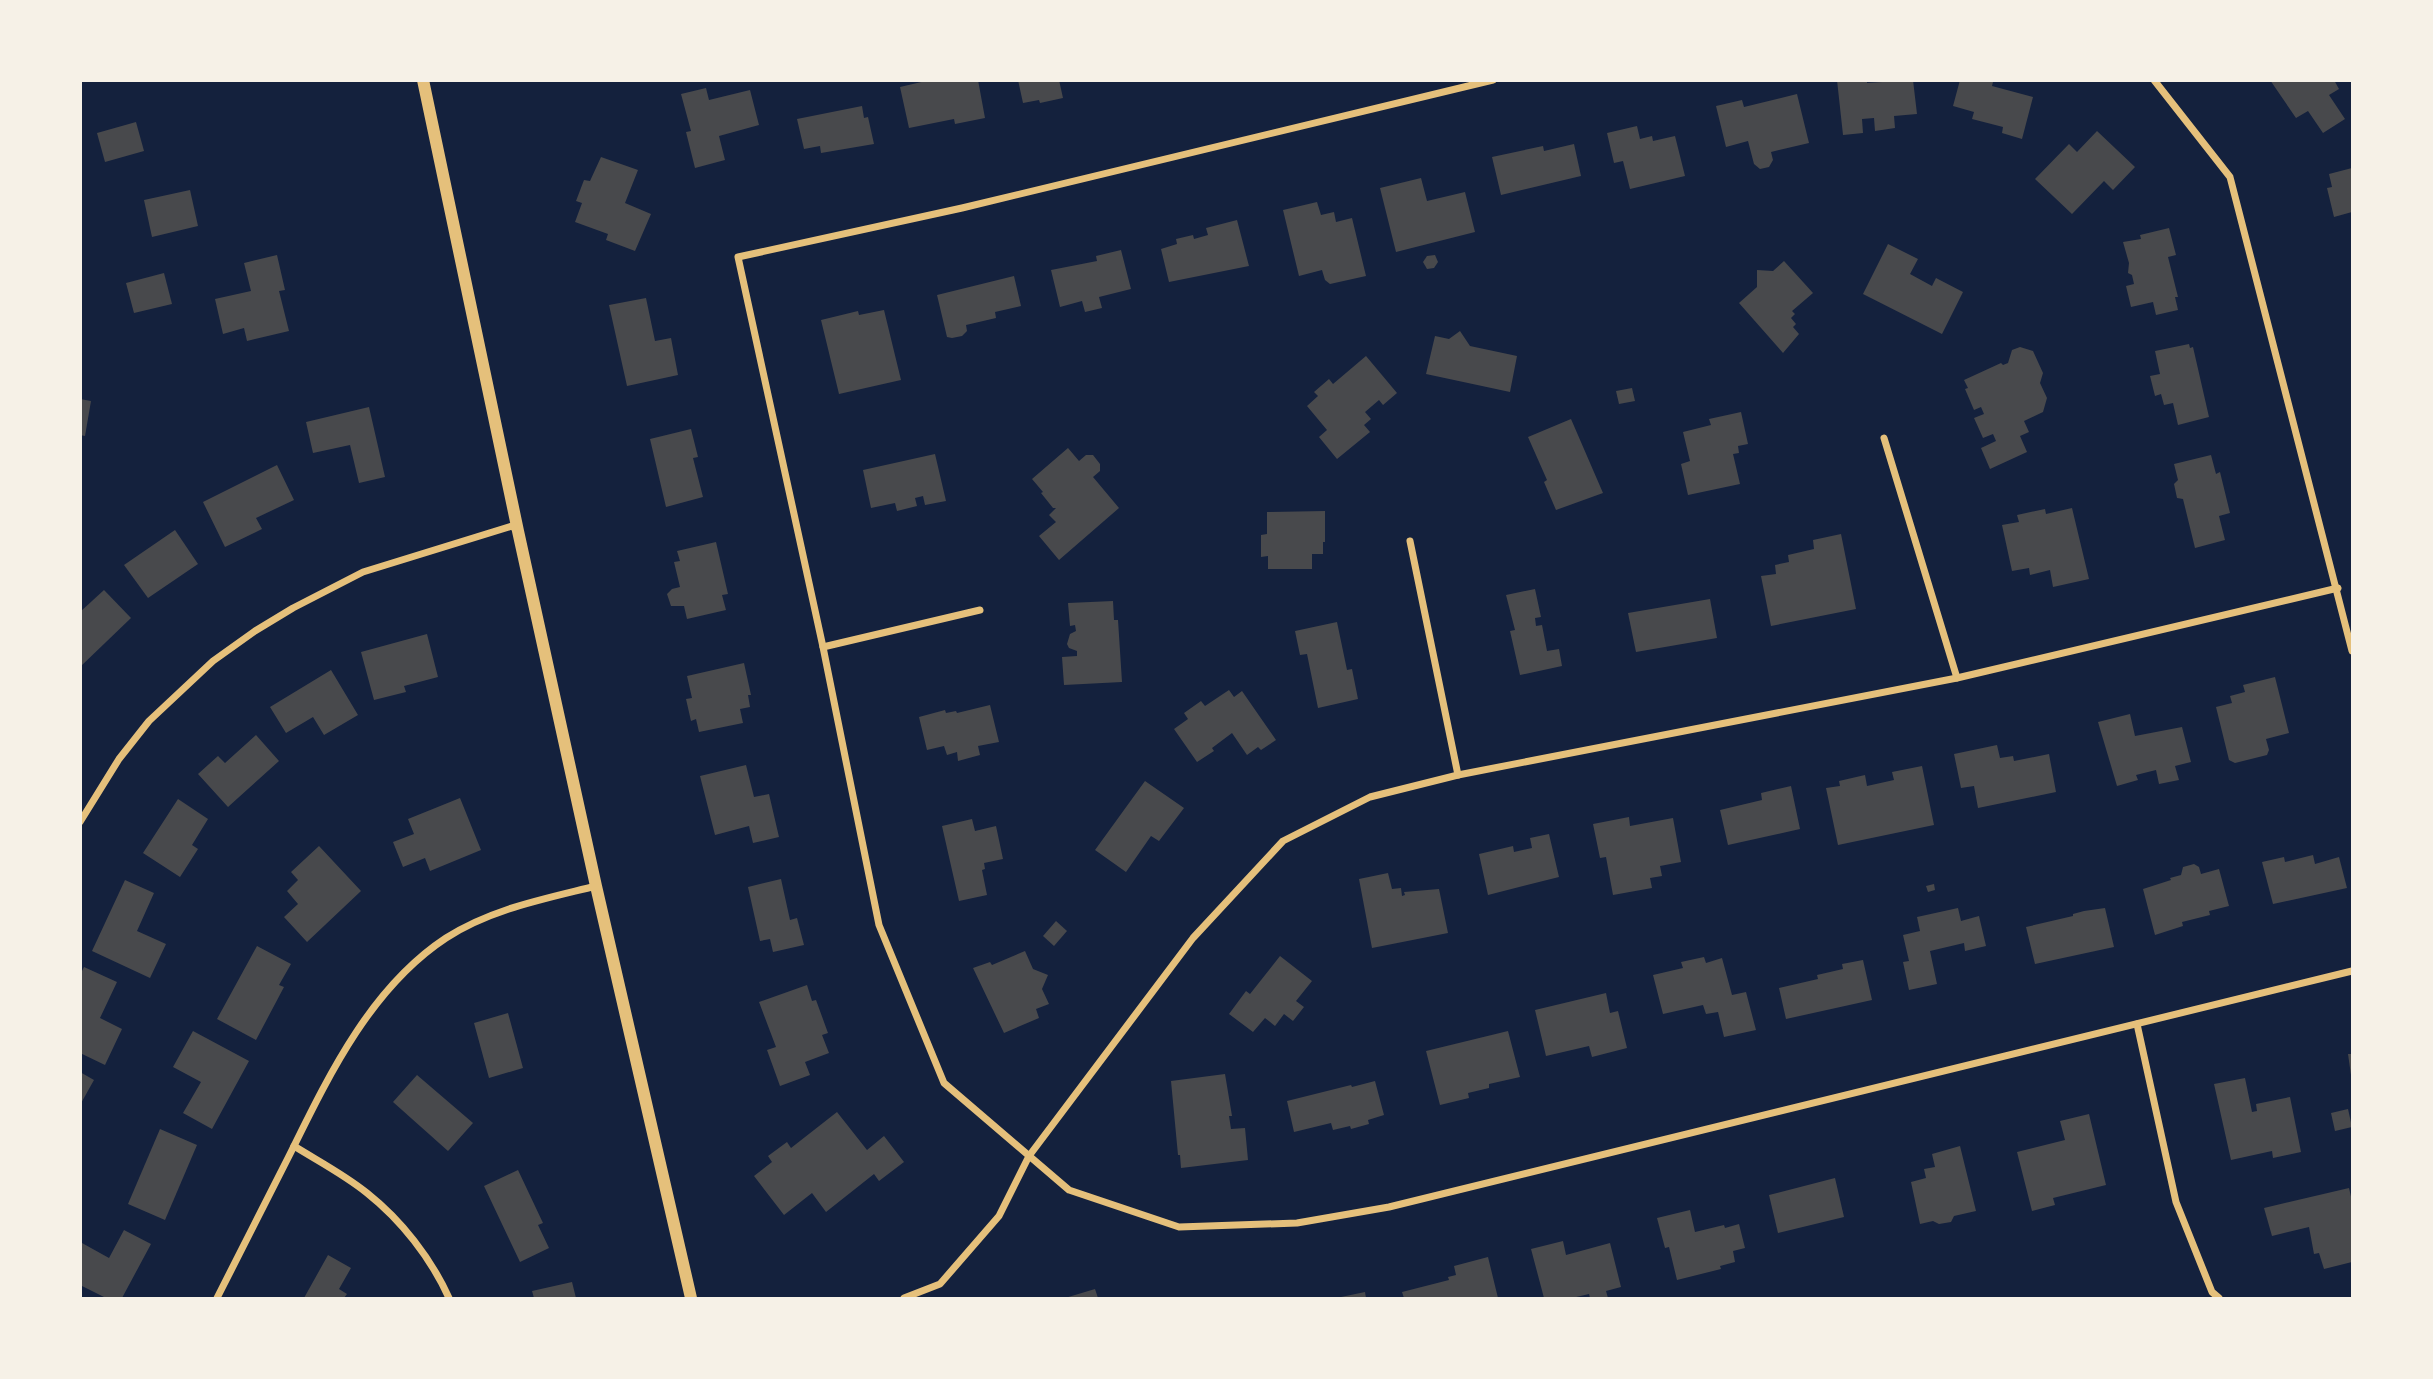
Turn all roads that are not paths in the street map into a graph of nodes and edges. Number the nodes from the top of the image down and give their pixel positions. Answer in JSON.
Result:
{"nodes":[{"id":1,"x":422,"y":80,"type":"edge"},
{"id":2,"x":1493,"y":80,"type":"edge"},
{"id":3,"x":2154,"y":80,"type":"edge"},
{"id":4,"x":1884,"y":438,"type":"dead end"},
{"id":5,"x":514,"y":529,"type":"junction"},
{"id":6,"x":1410,"y":541,"type":"dead end"},
{"id":7,"x":2338,"y":588,"type":"junction"},
{"id":8,"x":980,"y":610,"type":"dead end"},
{"id":9,"x":823,"y":647,"type":"junction"},
{"id":10,"x":2353,"y":651,"type":"edge"},
{"id":11,"x":1957,"y":678,"type":"junction"},
{"id":12,"x":1458,"y":775,"type":"junction"},
{"id":13,"x":80,"y":822,"type":"edge"},
{"id":14,"x":596,"y":887,"type":"junction"},
{"id":15,"x":2353,"y":971,"type":"edge"},
{"id":16,"x":2137,"y":1024,"type":"junction"},
{"id":17,"x":294,"y":1146,"type":"junction"},
{"id":18,"x":1028,"y":1156,"type":"junction"},
{"id":19,"x":217,"y":1298,"type":"edge"},
{"id":20,"x":449,"y":1298,"type":"edge"},
{"id":21,"x":691,"y":1298,"type":"edge"},
{"id":22,"x":904,"y":1298,"type":"edge"},
{"id":23,"x":2218,"y":1298,"type":"edge"}],
"edges":[{"from":1,"to":5,"type":"street"},
{"from":2,"to":9,"type":"street"},
{"from":3,"to":7,"type":"street"},
{"from":4,"to":11,"type":"street"},
{"from":5,"to":13,"type":"street"},
{"from":5,"to":14,"type":"street"},
{"from":6,"to":12,"type":"street"},
{"from":7,"to":10,"type":"street"},
{"from":7,"to":11,"type":"street"},
{"from":8,"to":9,"type":"street"},
{"from":9,"to":18,"type":"street"},
{"from":11,"to":12,"type":"street"},
{"from":12,"to":18,"type":"street"},
{"from":14,"to":17,"type":"street"},
{"from":14,"to":21,"type":"street"},
{"from":15,"to":16,"type":"street"},
{"from":16,"to":18,"type":"street"},
{"from":16,"to":23,"type":"street"},
{"from":17,"to":19,"type":"street"},
{"from":17,"to":20,"type":"street"},
{"from":18,"to":22,"type":"street"}]}
